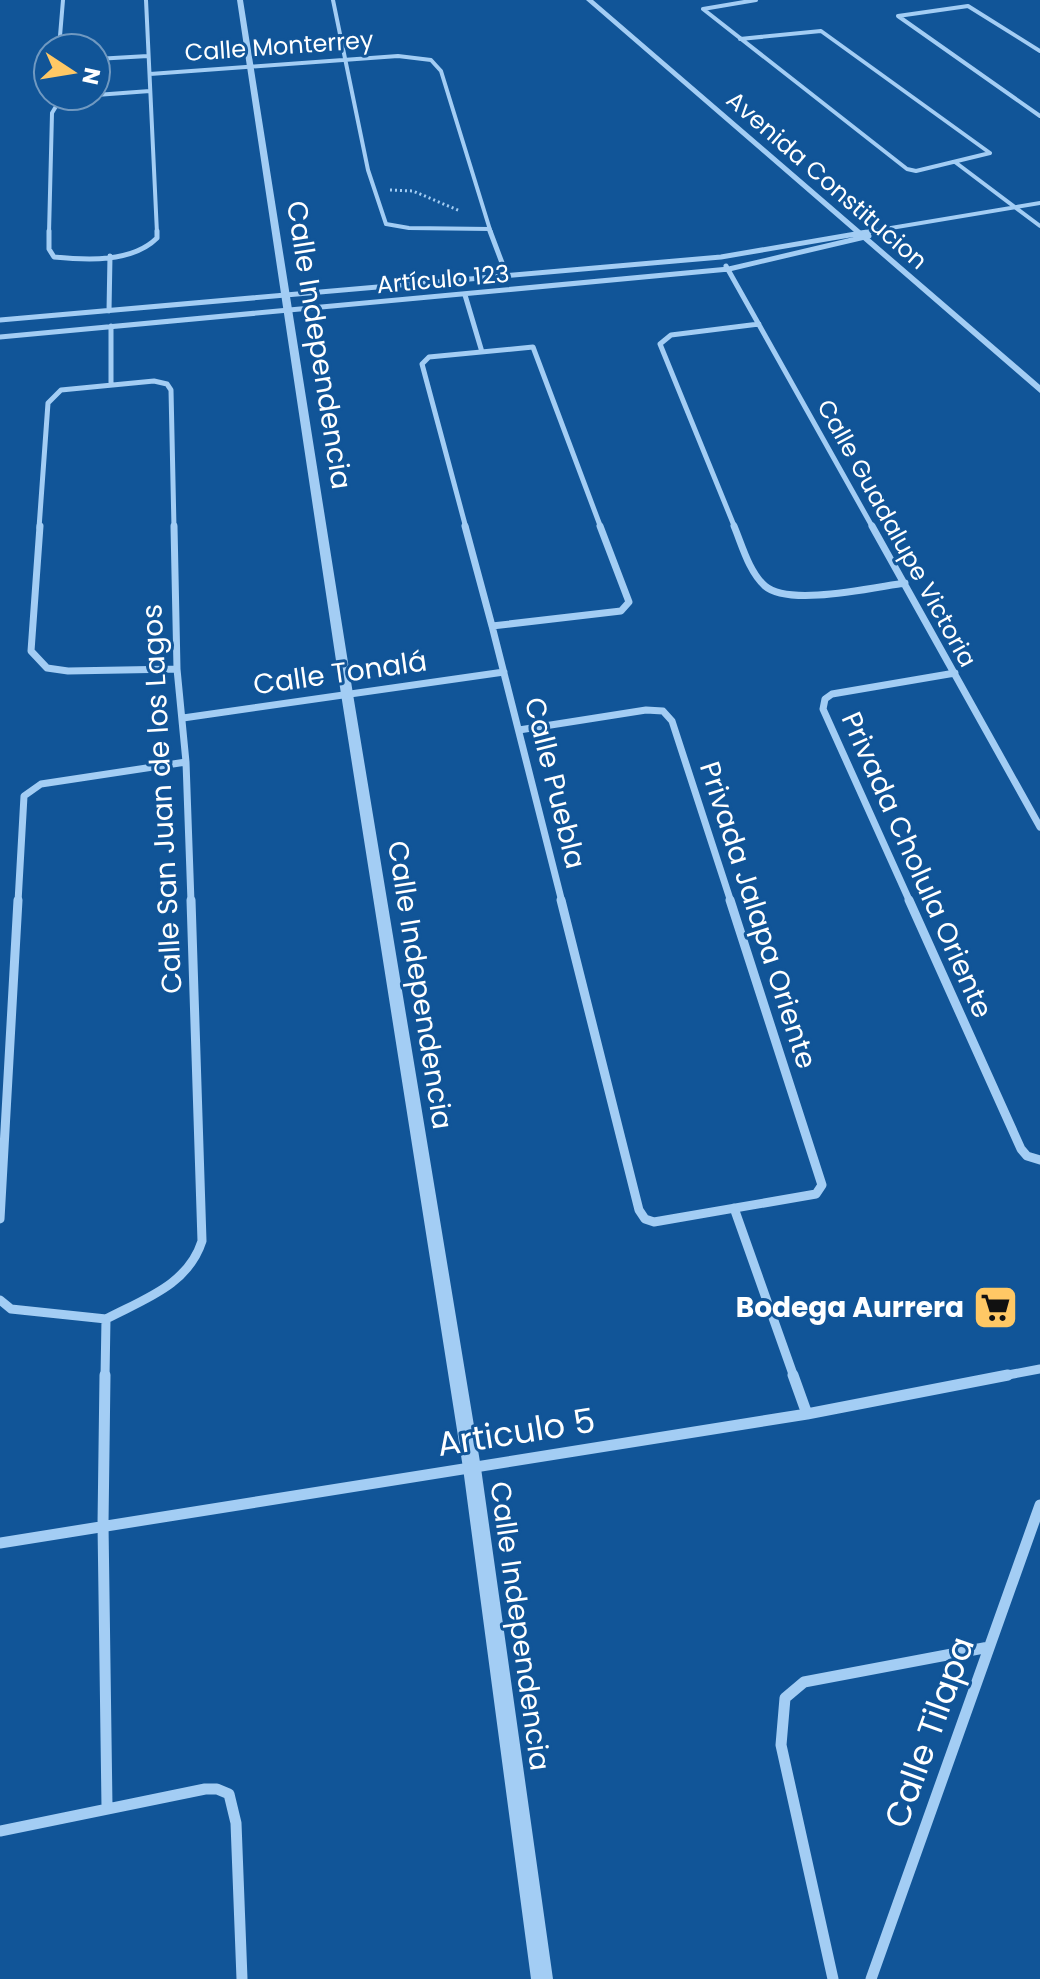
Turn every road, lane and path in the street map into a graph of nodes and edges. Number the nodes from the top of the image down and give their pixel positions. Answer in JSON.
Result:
{"nodes":[{"id":1,"x":63,"y":0,"type":"edge"},
{"id":2,"x":146,"y":0,"type":"edge"},
{"id":3,"x":240,"y":0,"type":"edge"},
{"id":4,"x":333,"y":0,"type":"edge"},
{"id":5,"x":589,"y":0,"type":"edge"},
{"id":6,"x":756,"y":0,"type":"edge"},
{"id":7,"x":928,"y":4,"type":"dead end"},
{"id":8,"x":934,"y":9,"type":"junction"},
{"id":9,"x":60,"y":32,"type":"edge"},
{"id":10,"x":740,"y":39,"type":"junction"},
{"id":11,"x":1040,"y":51,"type":"edge"},
{"id":12,"x":148,"y":56,"type":"junction"},
{"id":13,"x":112,"y":58,"type":"edge"},
{"id":14,"x":345,"y":60,"type":"junction"},
{"id":15,"x":250,"y":66,"type":"junction"},
{"id":16,"x":150,"y":74,"type":"junction"},
{"id":17,"x":150,"y":91,"type":"junction"},
{"id":18,"x":112,"y":94,"type":"edge"},
{"id":19,"x":53,"y":112,"type":"edge"},
{"id":20,"x":1040,"y":116,"type":"edge"},
{"id":21,"x":955,"y":162,"type":"junction"},
{"id":22,"x":374,"y":188,"type":"junction"},
{"id":23,"x":1040,"y":203,"type":"edge"},
{"id":24,"x":1015,"y":208,"type":"junction"},
{"id":25,"x":1040,"y":226,"type":"edge"},
{"id":26,"x":489,"y":227,"type":"junction"},
{"id":27,"x":860,"y":235,"type":"junction"},
{"id":28,"x":110,"y":256,"type":"junction"},
{"id":29,"x":721,"y":257,"type":"junction"},
{"id":30,"x":729,"y":269,"type":"junction"},
{"id":31,"x":507,"y":276,"type":"junction"},
{"id":32,"x":465,"y":295,"type":"junction"},
{"id":33,"x":287,"y":303,"type":"junction"},
{"id":34,"x":109,"y":311,"type":"junction"},
{"id":35,"x":0,"y":320,"type":"edge"},
{"id":36,"x":759,"y":324,"type":"junction"},
{"id":37,"x":111,"y":326,"type":"junction"},
{"id":38,"x":0,"y":337,"type":"edge"},
{"id":39,"x":482,"y":352,"type":"junction"},
{"id":40,"x":111,"y":384,"type":"junction"},
{"id":41,"x":1040,"y":390,"type":"edge"},
{"id":42,"x":905,"y":583,"type":"junction"},
{"id":43,"x":492,"y":626,"type":"junction"},
{"id":44,"x":177,"y":669,"type":"junction"},
{"id":45,"x":504,"y":672,"type":"junction"},
{"id":46,"x":955,"y":673,"type":"junction"},
{"id":47,"x":347,"y":694,"type":"junction"},
{"id":48,"x":183,"y":718,"type":"junction"},
{"id":49,"x":519,"y":730,"type":"junction"},
{"id":50,"x":186,"y":762,"type":"junction"},
{"id":51,"x":1040,"y":827,"type":"edge"},
{"id":52,"x":1040,"y":1160,"type":"edge"},
{"id":53,"x":734,"y":1208,"type":"junction"},
{"id":54,"x":0,"y":1219,"type":"edge"},
{"id":55,"x":0,"y":1300,"type":"edge"},
{"id":56,"x":106,"y":1319,"type":"junction"},
{"id":57,"x":1040,"y":1369,"type":"edge"},
{"id":58,"x":807,"y":1414,"type":"junction"},
{"id":59,"x":472,"y":1468,"type":"junction"},
{"id":60,"x":1040,"y":1505,"type":"edge"},
{"id":61,"x":103,"y":1524,"type":"junction"},
{"id":62,"x":0,"y":1543,"type":"edge"},
{"id":63,"x":989,"y":1647,"type":"junction"},
{"id":64,"x":107,"y":1807,"type":"junction"},
{"id":65,"x":0,"y":1831,"type":"edge"},
{"id":66,"x":242,"y":1979,"type":"edge"},
{"id":67,"x":542,"y":1979,"type":"edge"},
{"id":68,"x":833,"y":1979,"type":"edge"},
{"id":69,"x":871,"y":1979,"type":"edge"}],
"edges":[{"from":1,"to":9,"type":"street"},
{"from":2,"to":12,"type":"street"},
{"from":3,"to":15,"type":"street","name":"Calle Independencia"},
{"from":4,"to":14,"type":"street"},
{"from":5,"to":27,"type":"street","name":"Avenida Constitucion"},
{"from":6,"to":10,"type":"street"},
{"from":7,"to":8,"type":"street"},
{"from":8,"to":11,"type":"street"},
{"from":8,"to":20,"type":"street"},
{"from":10,"to":21,"type":"street"},
{"from":10,"to":21,"type":"street"},
{"from":12,"to":13,"type":"street"},
{"from":12,"to":16,"type":"street"},
{"from":14,"to":15,"type":"street","name":"Calle Monterrey"},
{"from":14,"to":22,"type":"street"},
{"from":14,"to":26,"type":"street","name":"Calle Monterrey"},
{"from":15,"to":16,"type":"street","name":"Calle Monterrey"},
{"from":15,"to":33,"type":"street","name":"Calle Independencia"},
{"from":16,"to":17,"type":"street"},
{"from":17,"to":18,"type":"street"},
{"from":17,"to":28,"type":"street"},
{"from":19,"to":28,"type":"street"},
{"from":21,"to":24,"type":"street"},
{"from":22,"to":26,"type":"path"},
{"from":22,"to":26,"type":"street"},
{"from":23,"to":24,"type":"street","name":"Artículo 123"},
{"from":24,"to":25,"type":"street"},
{"from":24,"to":27,"type":"street","name":"Artículo 123"},
{"from":26,"to":31,"type":"street"},
{"from":27,"to":29,"type":"street","name":"Artículo 123"},
{"from":27,"to":30,"type":"street","name":"Artículo 123"},
{"from":27,"to":41,"type":"street","name":"Avenida Constitucion"},
{"from":28,"to":34,"type":"street"},
{"from":29,"to":30,"type":"street","name":"Calle Guadalupe Victoria"},
{"from":29,"to":31,"type":"street","name":"Artículo 123"},
{"from":30,"to":32,"type":"street","name":"Artículo 123"},
{"from":30,"to":36,"type":"street","name":"Calle Guadalupe Victoria"},
{"from":31,"to":33,"type":"street","name":"Artículo 123"},
{"from":32,"to":33,"type":"street","name":"Artículo 123"},
{"from":32,"to":39,"type":"street"},
{"from":33,"to":34,"type":"street","name":"Artículo 123"},
{"from":33,"to":37,"type":"street","name":"Artículo 123"},
{"from":33,"to":47,"type":"street","name":"Calle Independencia"},
{"from":34,"to":35,"type":"street","name":"Artículo 123"},
{"from":36,"to":42,"type":"street","name":"Calle Guadalupe Victoria"},
{"from":36,"to":42,"type":"street"},
{"from":37,"to":38,"type":"street","name":"Artículo 123"},
{"from":37,"to":40,"type":"street"},
{"from":39,"to":43,"type":"street","name":"Calle Puebla"},
{"from":39,"to":43,"type":"street"},
{"from":40,"to":44,"type":"street","name":"Calle San Juan de los Lagos"},
{"from":40,"to":44,"type":"street"},
{"from":42,"to":46,"type":"street","name":"Calle Guadalupe Victoria"},
{"from":43,"to":45,"type":"street","name":"Calle Puebla"},
{"from":44,"to":48,"type":"street","name":"Calle San Juan de los Lagos"},
{"from":45,"to":47,"type":"street","name":"Calle Tonalá"},
{"from":45,"to":49,"type":"street","name":"Calle Puebla"},
{"from":46,"to":51,"type":"street","name":"Calle Guadalupe Victoria"},
{"from":46,"to":52,"type":"street","name":"Privada Cholula Oriente"},
{"from":47,"to":48,"type":"street","name":"Calle Tonalá"},
{"from":47,"to":59,"type":"street","name":"Calle Independencia"},
{"from":48,"to":50,"type":"street","name":"Calle San Juan de los Lagos"},
{"from":49,"to":53,"type":"street","name":"Calle Puebla"},
{"from":49,"to":53,"type":"street","name":"Privada Jalapa Oriente"},
{"from":50,"to":54,"type":"street"},
{"from":50,"to":56,"type":"street","name":"Calle San Juan de los Lagos"},
{"from":53,"to":58,"type":"street"},
{"from":55,"to":56,"type":"street"},
{"from":56,"to":61,"type":"street"},
{"from":57,"to":58,"type":"street","name":"Articulo 5"},
{"from":58,"to":59,"type":"street","name":"Articulo 5"},
{"from":59,"to":61,"type":"street","name":"Articulo 5"},
{"from":59,"to":67,"type":"street","name":"Calle Independencia"},
{"from":60,"to":63,"type":"street","name":"Calle Tilapa"},
{"from":61,"to":62,"type":"street","name":"Articulo 5"},
{"from":61,"to":64,"type":"street"},
{"from":63,"to":68,"type":"street"},
{"from":63,"to":69,"type":"street","name":"Calle Tilapa"},
{"from":64,"to":65,"type":"street"},
{"from":64,"to":66,"type":"street"}]}
